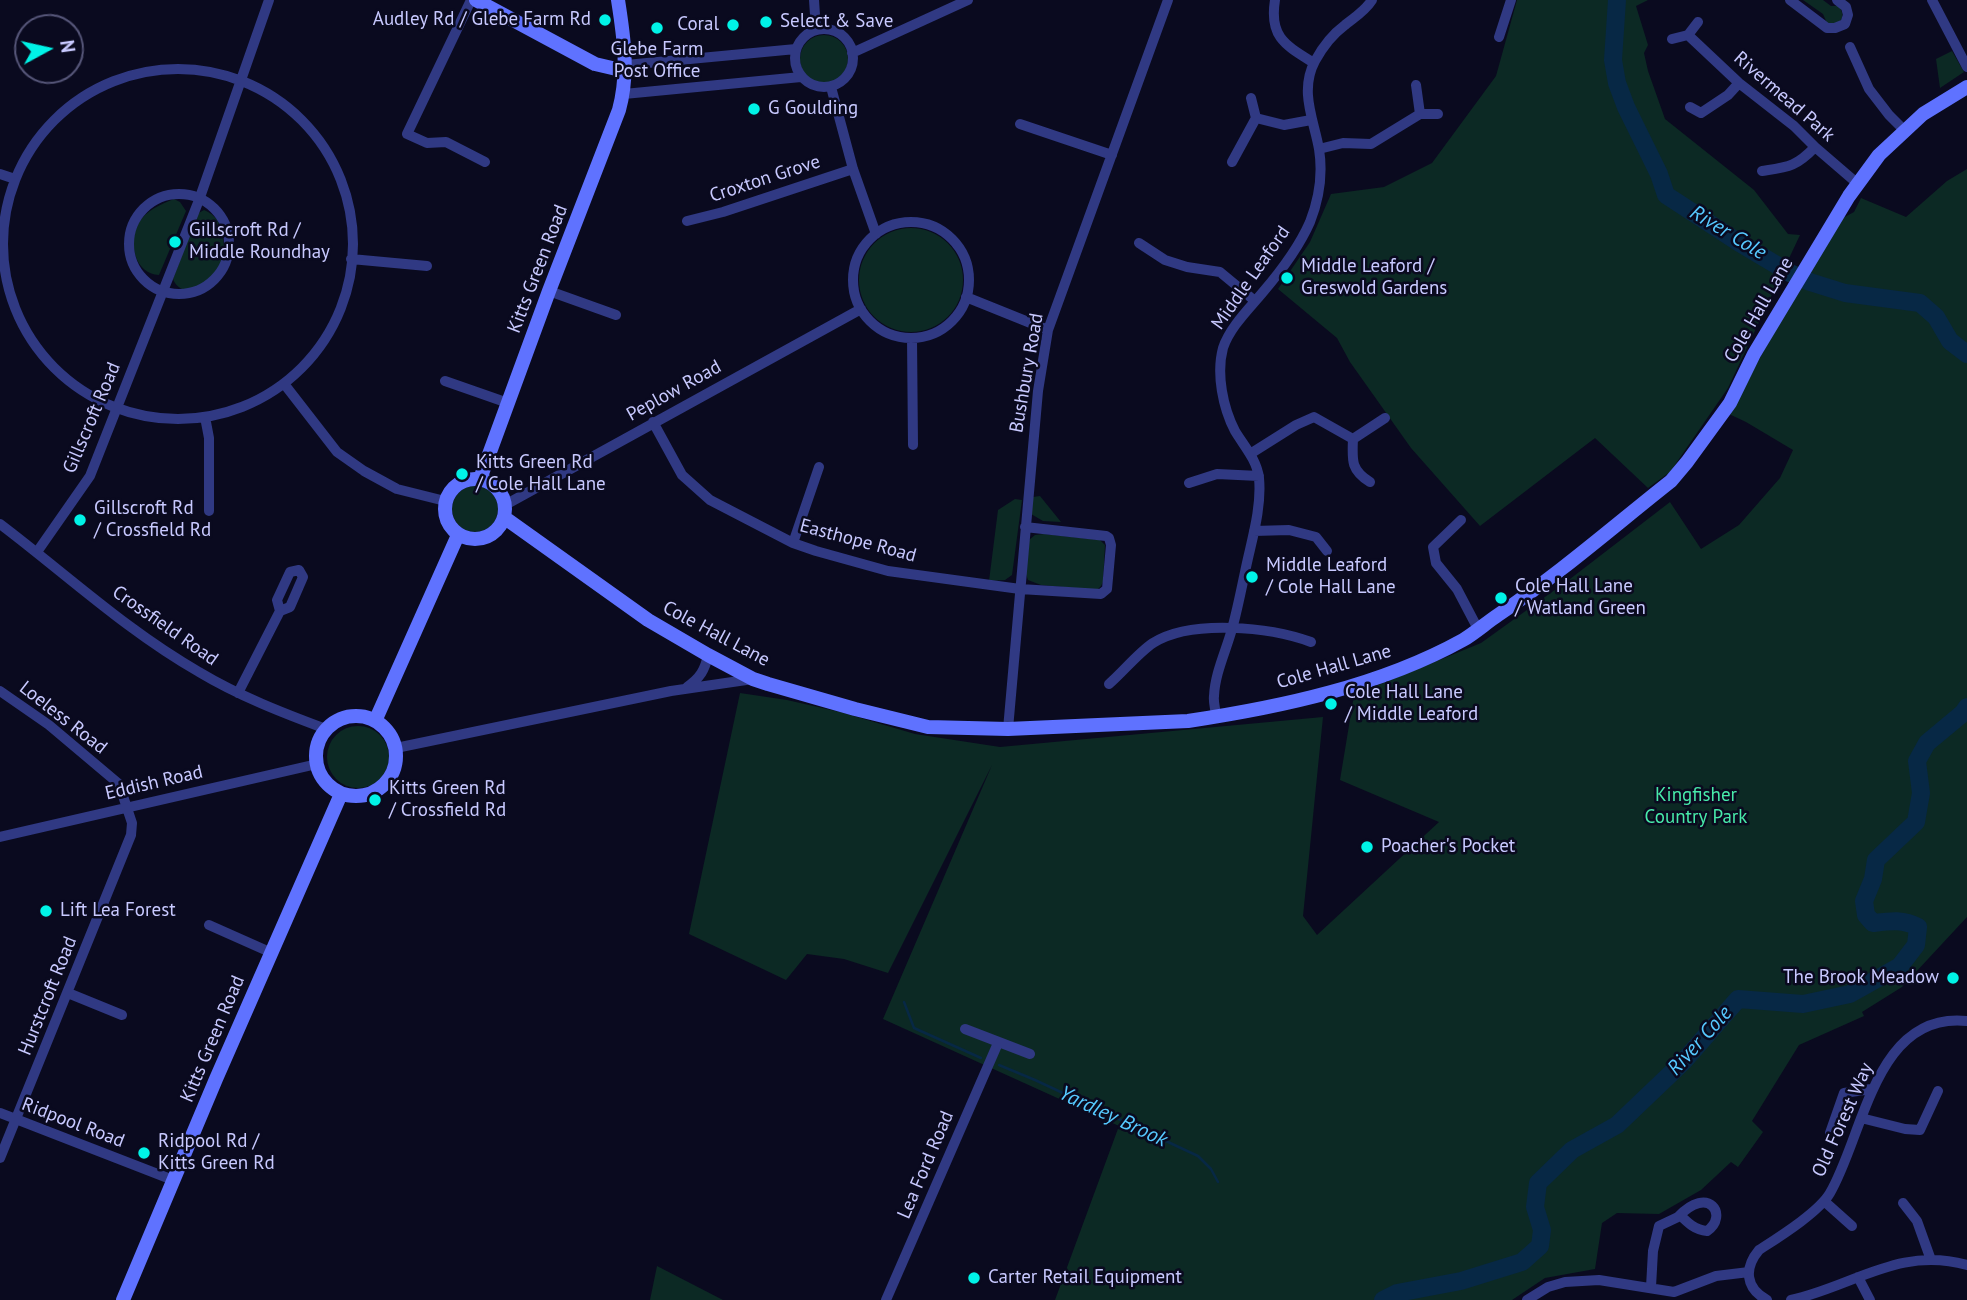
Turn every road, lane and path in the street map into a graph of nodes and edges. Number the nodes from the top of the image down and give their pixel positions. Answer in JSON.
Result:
{"nodes":[{"id":1,"x":269,"y":0,"type":"edge"},
{"id":2,"x":618,"y":0,"type":"edge"},
{"id":3,"x":814,"y":0,"type":"edge"},
{"id":4,"x":968,"y":0,"type":"edge"},
{"id":5,"x":1168,"y":0,"type":"edge"},
{"id":6,"x":1275,"y":0,"type":"edge"},
{"id":7,"x":1372,"y":0,"type":"edge"},
{"id":8,"x":1511,"y":0,"type":"edge"},
{"id":9,"x":1790,"y":0,"type":"edge"},
{"id":10,"x":1837,"y":0,"type":"edge"},
{"id":11,"x":1932,"y":0,"type":"edge"},
{"id":12,"x":477,"y":1,"type":"edge"},
{"id":13,"x":1698,"y":22,"type":"dead end"},
{"id":14,"x":816,"y":30,"type":"junction"},
{"id":15,"x":1688,"y":35,"type":"junction"},
{"id":16,"x":1499,"y":37,"type":"dead end"},
{"id":17,"x":1672,"y":39,"type":"dead end"},
{"id":18,"x":1850,"y":47,"type":"dead end"},
{"id":19,"x":796,"y":49,"type":"junction"},
{"id":20,"x":852,"y":53,"type":"junction"},
{"id":21,"x":1314,"y":63,"type":"junction"},
{"id":22,"x":1967,"y":67,"type":"edge"},
{"id":23,"x":626,"y":68,"type":"junction"},
{"id":24,"x":801,"y":77,"type":"junction"},
{"id":25,"x":240,"y":80,"type":"junction"},
{"id":26,"x":1740,"y":83,"type":"junction"},
{"id":27,"x":1416,"y":85,"type":"dead end"},
{"id":28,"x":831,"y":87,"type":"junction"},
{"id":29,"x":1967,"y":87,"type":"edge"},
{"id":30,"x":624,"y":94,"type":"junction"},
{"id":31,"x":1251,"y":98,"type":"dead end"},
{"id":32,"x":1690,"y":107,"type":"dead end"},
{"id":33,"x":1701,"y":113,"type":"junction"},
{"id":34,"x":1420,"y":114,"type":"junction"},
{"id":35,"x":1438,"y":114,"type":"dead end"},
{"id":36,"x":1256,"y":118,"type":"junction"},
{"id":37,"x":1311,"y":120,"type":"junction"},
{"id":38,"x":1020,"y":124,"type":"dead end"},
{"id":39,"x":1696,"y":126,"type":"dead end"},
{"id":40,"x":1904,"y":130,"type":"junction"},
{"id":41,"x":1815,"y":147,"type":"junction"},
{"id":42,"x":1319,"y":149,"type":"junction"},
{"id":43,"x":1112,"y":155,"type":"junction"},
{"id":44,"x":485,"y":162,"type":"dead end"},
{"id":45,"x":1232,"y":162,"type":"dead end"},
{"id":46,"x":853,"y":169,"type":"junction"},
{"id":47,"x":1762,"y":171,"type":"dead end"},
{"id":48,"x":0,"y":174,"type":"edge"},
{"id":49,"x":15,"y":178,"type":"junction"},
{"id":50,"x":1858,"y":184,"type":"junction"},
{"id":51,"x":199,"y":200,"type":"junction"},
{"id":52,"x":687,"y":221,"type":"dead end"},
{"id":53,"x":876,"y":234,"type":"junction"},
{"id":54,"x":1139,"y":243,"type":"dead end"},
{"id":55,"x":351,"y":259,"type":"junction"},
{"id":56,"x":428,"y":266,"type":"dead end"},
{"id":57,"x":4,"y":290,"type":"edge"},
{"id":58,"x":163,"y":290,"type":"junction"},
{"id":59,"x":549,"y":291,"type":"junction"},
{"id":60,"x":966,"y":297,"type":"junction"},
{"id":61,"x":1255,"y":301,"type":"junction"},
{"id":62,"x":861,"y":309,"type":"junction"},
{"id":63,"x":616,"y":315,"type":"dead end"},
{"id":64,"x":1048,"y":330,"type":"junction"},
{"id":65,"x":912,"y":338,"type":"junction"},
{"id":66,"x":445,"y":381,"type":"dead end"},
{"id":67,"x":285,"y":385,"type":"junction"},
{"id":68,"x":508,"y":403,"type":"junction"},
{"id":69,"x":117,"y":408,"type":"junction"},
{"id":70,"x":205,"y":417,"type":"junction"},
{"id":71,"x":1385,"y":418,"type":"dead end"},
{"id":72,"x":653,"y":422,"type":"junction"},
{"id":73,"x":1353,"y":439,"type":"junction"},
{"id":74,"x":913,"y":445,"type":"dead end"},
{"id":75,"x":1250,"y":454,"type":"junction"},
{"id":76,"x":819,"y":467,"type":"dead end"},
{"id":77,"x":1259,"y":476,"type":"junction"},
{"id":78,"x":480,"y":479,"type":"junction"},
{"id":79,"x":1188,"y":482,"type":"dead end"},
{"id":80,"x":1370,"y":482,"type":"dead end"},
{"id":81,"x":445,"y":501,"type":"junction"},
{"id":82,"x":209,"y":510,"type":"dead end"},
{"id":83,"x":505,"y":511,"type":"junction"},
{"id":84,"x":1461,"y":520,"type":"dead end"},
{"id":85,"x":0,"y":524,"type":"edge"},
{"id":86,"x":1025,"y":527,"type":"junction"},
{"id":87,"x":1254,"y":531,"type":"junction"},
{"id":88,"x":458,"y":535,"type":"junction"},
{"id":89,"x":793,"y":543,"type":"junction"},
{"id":90,"x":1327,"y":551,"type":"dead end"},
{"id":91,"x":37,"y":552,"type":"junction"},
{"id":92,"x":1020,"y":589,"type":"junction"},
{"id":93,"x":280,"y":611,"type":"dead end"},
{"id":94,"x":1233,"y":629,"type":"junction"},
{"id":95,"x":1478,"y":629,"type":"junction"},
{"id":96,"x":1311,"y":642,"type":"dead end"},
{"id":97,"x":708,"y":655,"type":"junction"},
{"id":98,"x":1123,"y":673,"type":"junction"},
{"id":99,"x":753,"y":679,"type":"junction"},
{"id":100,"x":1131,"y":682,"type":"dead end"},
{"id":101,"x":1109,"y":684,"type":"dead end"},
{"id":102,"x":685,"y":689,"type":"junction"},
{"id":103,"x":0,"y":691,"type":"edge"},
{"id":104,"x":238,"y":693,"type":"junction"},
{"id":105,"x":1216,"y":717,"type":"junction"},
{"id":106,"x":376,"y":719,"type":"junction"},
{"id":107,"x":327,"y":729,"type":"junction"},
{"id":108,"x":1008,"y":729,"type":"junction"},
{"id":109,"x":396,"y":748,"type":"junction"},
{"id":110,"x":317,"y":764,"type":"junction"},
{"id":111,"x":341,"y":794,"type":"junction"},
{"id":112,"x":128,"y":807,"type":"junction"},
{"id":113,"x":0,"y":837,"type":"edge"},
{"id":114,"x":209,"y":925,"type":"dead end"},
{"id":115,"x":271,"y":953,"type":"junction"},
{"id":116,"x":68,"y":993,"type":"junction"},
{"id":117,"x":122,"y":1015,"type":"dead end"},
{"id":118,"x":1967,"y":1021,"type":"edge"},
{"id":119,"x":965,"y":1029,"type":"dead end"},
{"id":120,"x":998,"y":1043,"type":"junction"},
{"id":121,"x":1030,"y":1054,"type":"dead end"},
{"id":122,"x":1871,"y":1089,"type":"junction"},
{"id":123,"x":1938,"y":1091,"type":"dead end"},
{"id":124,"x":0,"y":1113,"type":"edge"},
{"id":125,"x":1861,"y":1118,"type":"junction"},
{"id":126,"x":16,"y":1120,"type":"junction"},
{"id":127,"x":1830,"y":1133,"type":"dead end"},
{"id":128,"x":0,"y":1158,"type":"edge"},
{"id":129,"x":173,"y":1180,"type":"junction"},
{"id":130,"x":1824,"y":1202,"type":"junction"},
{"id":131,"x":1903,"y":1203,"type":"dead end"},
{"id":132,"x":1680,"y":1215,"type":"dead end"},
{"id":133,"x":1852,"y":1226,"type":"dead end"},
{"id":134,"x":1931,"y":1259,"type":"junction"},
{"id":135,"x":1967,"y":1265,"type":"edge"},
{"id":136,"x":1749,"y":1272,"type":"junction"},
{"id":137,"x":1858,"y":1277,"type":"junction"},
{"id":138,"x":1651,"y":1287,"type":"junction"},
{"id":139,"x":1674,"y":1296,"type":"edge"},
{"id":140,"x":122,"y":1300,"type":"edge"},
{"id":141,"x":886,"y":1300,"type":"edge"},
{"id":142,"x":1527,"y":1300,"type":"edge"},
{"id":143,"x":1766,"y":1300,"type":"edge"},
{"id":144,"x":1791,"y":1300,"type":"edge"},
{"id":145,"x":1870,"y":1300,"type":"edge"}],
"edges":[{"from":1,"to":25,"type":"street","name":"Gillscroft Road"},
{"from":2,"to":23,"type":"street","name":"Kitts Green Road"},
{"from":3,"to":14,"type":"street"},
{"from":4,"to":20,"type":"street"},
{"from":5,"to":43,"type":"street","name":"Bushbury Road"},
{"from":6,"to":21,"type":"street"},
{"from":7,"to":21,"type":"street","name":"Middle Leaford"},
{"from":8,"to":16,"type":"street"},
{"from":9,"to":10,"type":"street"},
{"from":11,"to":22,"type":"street"},
{"from":12,"to":23,"type":"street"},
{"from":12,"to":44,"type":"street"},
{"from":13,"to":15,"type":"street"},
{"from":14,"to":19,"type":"street"},
{"from":14,"to":20,"type":"street"},
{"from":15,"to":17,"type":"street"},
{"from":15,"to":26,"type":"street","name":"Rivermead Park"},
{"from":18,"to":40,"type":"street"},
{"from":19,"to":23,"type":"street"},
{"from":19,"to":24,"type":"street"},
{"from":20,"to":28,"type":"street"},
{"from":21,"to":37,"type":"street","name":"Middle Leaford"},
{"from":23,"to":30,"type":"street","name":"Kitts Green Road"},
{"from":24,"to":28,"type":"street"},
{"from":24,"to":30,"type":"street"},
{"from":25,"to":49,"type":"street"},
{"from":25,"to":51,"type":"street","name":"Gillscroft Road"},
{"from":25,"to":55,"type":"street"},
{"from":26,"to":33,"type":"street"},
{"from":26,"to":41,"type":"street","name":"Rivermead Park"},
{"from":27,"to":34,"type":"street"},
{"from":28,"to":46,"type":"street"},
{"from":29,"to":40,"type":"street","name":"Cole Hall Lane"},
{"from":30,"to":59,"type":"street","name":"Kitts Green Road"},
{"from":31,"to":36,"type":"street"},
{"from":32,"to":33,"type":"street"},
{"from":33,"to":39,"type":"street"},
{"from":34,"to":35,"type":"street"},
{"from":34,"to":42,"type":"street"},
{"from":36,"to":37,"type":"street"},
{"from":36,"to":45,"type":"street"},
{"from":37,"to":42,"type":"street","name":"Middle Leaford"},
{"from":38,"to":43,"type":"street"},
{"from":40,"to":50,"type":"street","name":"Cole Hall Lane"},
{"from":41,"to":47,"type":"street"},
{"from":41,"to":50,"type":"street","name":"Rivermead Park"},
{"from":42,"to":61,"type":"street","name":"Middle Leaford"},
{"from":43,"to":64,"type":"street","name":"Bushbury Road"},
{"from":46,"to":52,"type":"street","name":"Croxton Grove"},
{"from":46,"to":53,"type":"street"},
{"from":48,"to":49,"type":"street"},
{"from":49,"to":57,"type":"street"},
{"from":50,"to":95,"type":"street","name":"Cole Hall Lane"},
{"from":51,"to":58,"type":"street","name":"Gillscroft Road"},
{"from":51,"to":58,"type":"street"},
{"from":51,"to":58,"type":"street"},
{"from":53,"to":60,"type":"street"},
{"from":53,"to":62,"type":"street"},
{"from":54,"to":61,"type":"street"},
{"from":55,"to":56,"type":"street"},
{"from":55,"to":67,"type":"street"},
{"from":57,"to":69,"type":"street"},
{"from":58,"to":69,"type":"street","name":"Gillscroft Road"},
{"from":59,"to":63,"type":"street"},
{"from":59,"to":68,"type":"street","name":"Kitts Green Road"},
{"from":60,"to":64,"type":"street"},
{"from":60,"to":65,"type":"street"},
{"from":61,"to":75,"type":"street","name":"Middle Leaford"},
{"from":62,"to":65,"type":"street"},
{"from":62,"to":72,"type":"street","name":"Peplow Road"},
{"from":64,"to":86,"type":"street","name":"Bushbury Road"},
{"from":65,"to":74,"type":"street"},
{"from":66,"to":68,"type":"street"},
{"from":67,"to":70,"type":"street"},
{"from":67,"to":81,"type":"street"},
{"from":68,"to":78,"type":"street","name":"Kitts Green Road"},
{"from":69,"to":70,"type":"street"},
{"from":69,"to":91,"type":"street","name":"Gillscroft Road"},
{"from":70,"to":82,"type":"street"},
{"from":71,"to":73,"type":"street"},
{"from":72,"to":83,"type":"street","name":"Peplow Road"},
{"from":72,"to":89,"type":"street","name":"Easthope Road"},
{"from":73,"to":75,"type":"street"},
{"from":73,"to":80,"type":"street"},
{"from":75,"to":77,"type":"street","name":"Middle Leaford"},
{"from":76,"to":89,"type":"street"},
{"from":77,"to":79,"type":"street"},
{"from":77,"to":87,"type":"street","name":"Middle Leaford"},
{"from":78,"to":81,"type":"street"},
{"from":78,"to":83,"type":"street"},
{"from":81,"to":88,"type":"street"},
{"from":83,"to":88,"type":"street"},
{"from":83,"to":97,"type":"street","name":"Cole Hall Lane"},
{"from":84,"to":95,"type":"street"},
{"from":85,"to":91,"type":"street","name":"Crossfield Road"},
{"from":86,"to":92,"type":"street","name":"Bushbury Road"},
{"from":86,"to":92,"type":"street","name":"Easthope Road"},
{"from":87,"to":90,"type":"street"},
{"from":87,"to":94,"type":"street","name":"Middle Leaford"},
{"from":88,"to":106,"type":"street"},
{"from":89,"to":92,"type":"street","name":"Easthope Road"},
{"from":91,"to":104,"type":"street","name":"Crossfield Road"},
{"from":92,"to":108,"type":"street","name":"Bushbury Road"},
{"from":93,"to":104,"type":"street"},
{"from":94,"to":96,"type":"street"},
{"from":94,"to":98,"type":"street"},
{"from":94,"to":105,"type":"street","name":"Middle Leaford"},
{"from":95,"to":105,"type":"street","name":"Cole Hall Lane"},
{"from":97,"to":99,"type":"street","name":"Cole Hall Lane"},
{"from":97,"to":102,"type":"street"},
{"from":98,"to":100,"type":"street"},
{"from":98,"to":101,"type":"street"},
{"from":99,"to":102,"type":"street"},
{"from":99,"to":108,"type":"street","name":"Cole Hall Lane"},
{"from":102,"to":109,"type":"street"},
{"from":103,"to":112,"type":"street","name":"Loeless Road"},
{"from":104,"to":107,"type":"street","name":"Crossfield Road"},
{"from":105,"to":108,"type":"street","name":"Cole Hall Lane"},
{"from":106,"to":107,"type":"street"},
{"from":106,"to":109,"type":"street"},
{"from":107,"to":110,"type":"street"},
{"from":109,"to":111,"type":"street"},
{"from":110,"to":111,"type":"street"},
{"from":110,"to":112,"type":"street","name":"Eddish Road"},
{"from":111,"to":115,"type":"street","name":"Kitts Green Road"},
{"from":112,"to":113,"type":"street","name":"Eddish Road"},
{"from":112,"to":116,"type":"street","name":"Hurstcroft Road"},
{"from":114,"to":115,"type":"street"},
{"from":115,"to":129,"type":"street","name":"Kitts Green Road"},
{"from":116,"to":117,"type":"street"},
{"from":116,"to":126,"type":"street","name":"Hurstcroft Road"},
{"from":118,"to":122,"type":"street","name":"Old Forest Way"},
{"from":119,"to":120,"type":"street"},
{"from":120,"to":121,"type":"street"},
{"from":120,"to":141,"type":"street","name":"Lea Ford Road"},
{"from":122,"to":125,"type":"street","name":"Old Forest Way"},
{"from":122,"to":127,"type":"street"},
{"from":123,"to":125,"type":"street"},
{"from":124,"to":126,"type":"street","name":"Ridpool Road"},
{"from":125,"to":130,"type":"street","name":"Old Forest Way"},
{"from":126,"to":128,"type":"street","name":"Hurstcroft Road"},
{"from":126,"to":129,"type":"street","name":"Ridpool Road"},
{"from":129,"to":140,"type":"street","name":"Kitts Green Road"},
{"from":130,"to":133,"type":"street","name":"Old Forest Way"},
{"from":130,"to":136,"type":"street","name":"Old Forest Way"},
{"from":131,"to":134,"type":"street"},
{"from":132,"to":138,"type":"street"},
{"from":134,"to":135,"type":"street"},
{"from":134,"to":137,"type":"street"},
{"from":136,"to":139,"type":"street"},
{"from":136,"to":143,"type":"street"},
{"from":137,"to":144,"type":"street"},
{"from":137,"to":145,"type":"street"},
{"from":138,"to":139,"type":"street"},
{"from":138,"to":142,"type":"street"}]}
